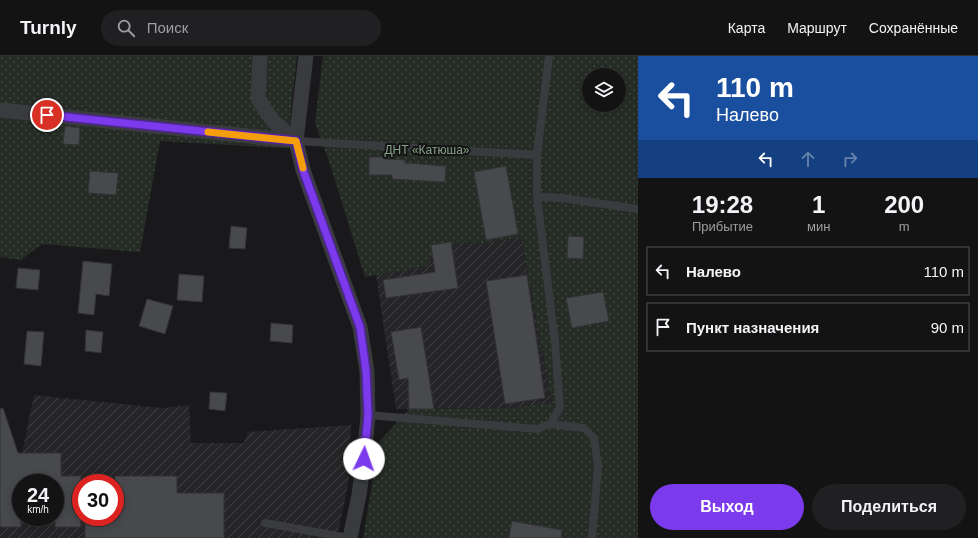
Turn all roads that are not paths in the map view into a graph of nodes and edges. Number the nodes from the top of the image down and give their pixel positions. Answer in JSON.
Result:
{"nodes":[{"id":1,"x":260,"y":56,"type":"edge"},
{"id":2,"x":306,"y":56,"type":"edge"},
{"id":3,"x":549,"y":56,"type":"edge"},
{"id":4,"x":0,"y":110,"type":"edge"},
{"id":5,"x":296,"y":141,"type":"junction"},
{"id":6,"x":537,"y":155,"type":"junction"},
{"id":7,"x":537,"y":197,"type":"junction"},
{"id":8,"x":638,"y":209,"type":"edge"},
{"id":9,"x":368,"y":415,"type":"junction"},
{"id":10,"x":550,"y":424,"type":"junction"},
{"id":11,"x":265,"y":523,"type":"dead end"},
{"id":12,"x":349,"y":538,"type":"edge"},
{"id":13,"x":592,"y":538,"type":"edge"}],
"edges":[{"from":1,"to":5,"type":"street"},
{"from":2,"to":5,"type":"street"},
{"from":3,"to":6,"type":"lane"},
{"from":4,"to":5,"type":"street"},
{"from":5,"to":6,"type":"lane"},
{"from":5,"to":9,"type":"street"},
{"from":6,"to":7,"type":"lane"},
{"from":7,"to":8,"type":"lane"},
{"from":7,"to":10,"type":"lane"},
{"from":9,"to":10,"type":"lane"},
{"from":9,"to":12,"type":"street"},
{"from":10,"to":13,"type":"lane"},
{"from":11,"to":12,"type":"lane"}]}
